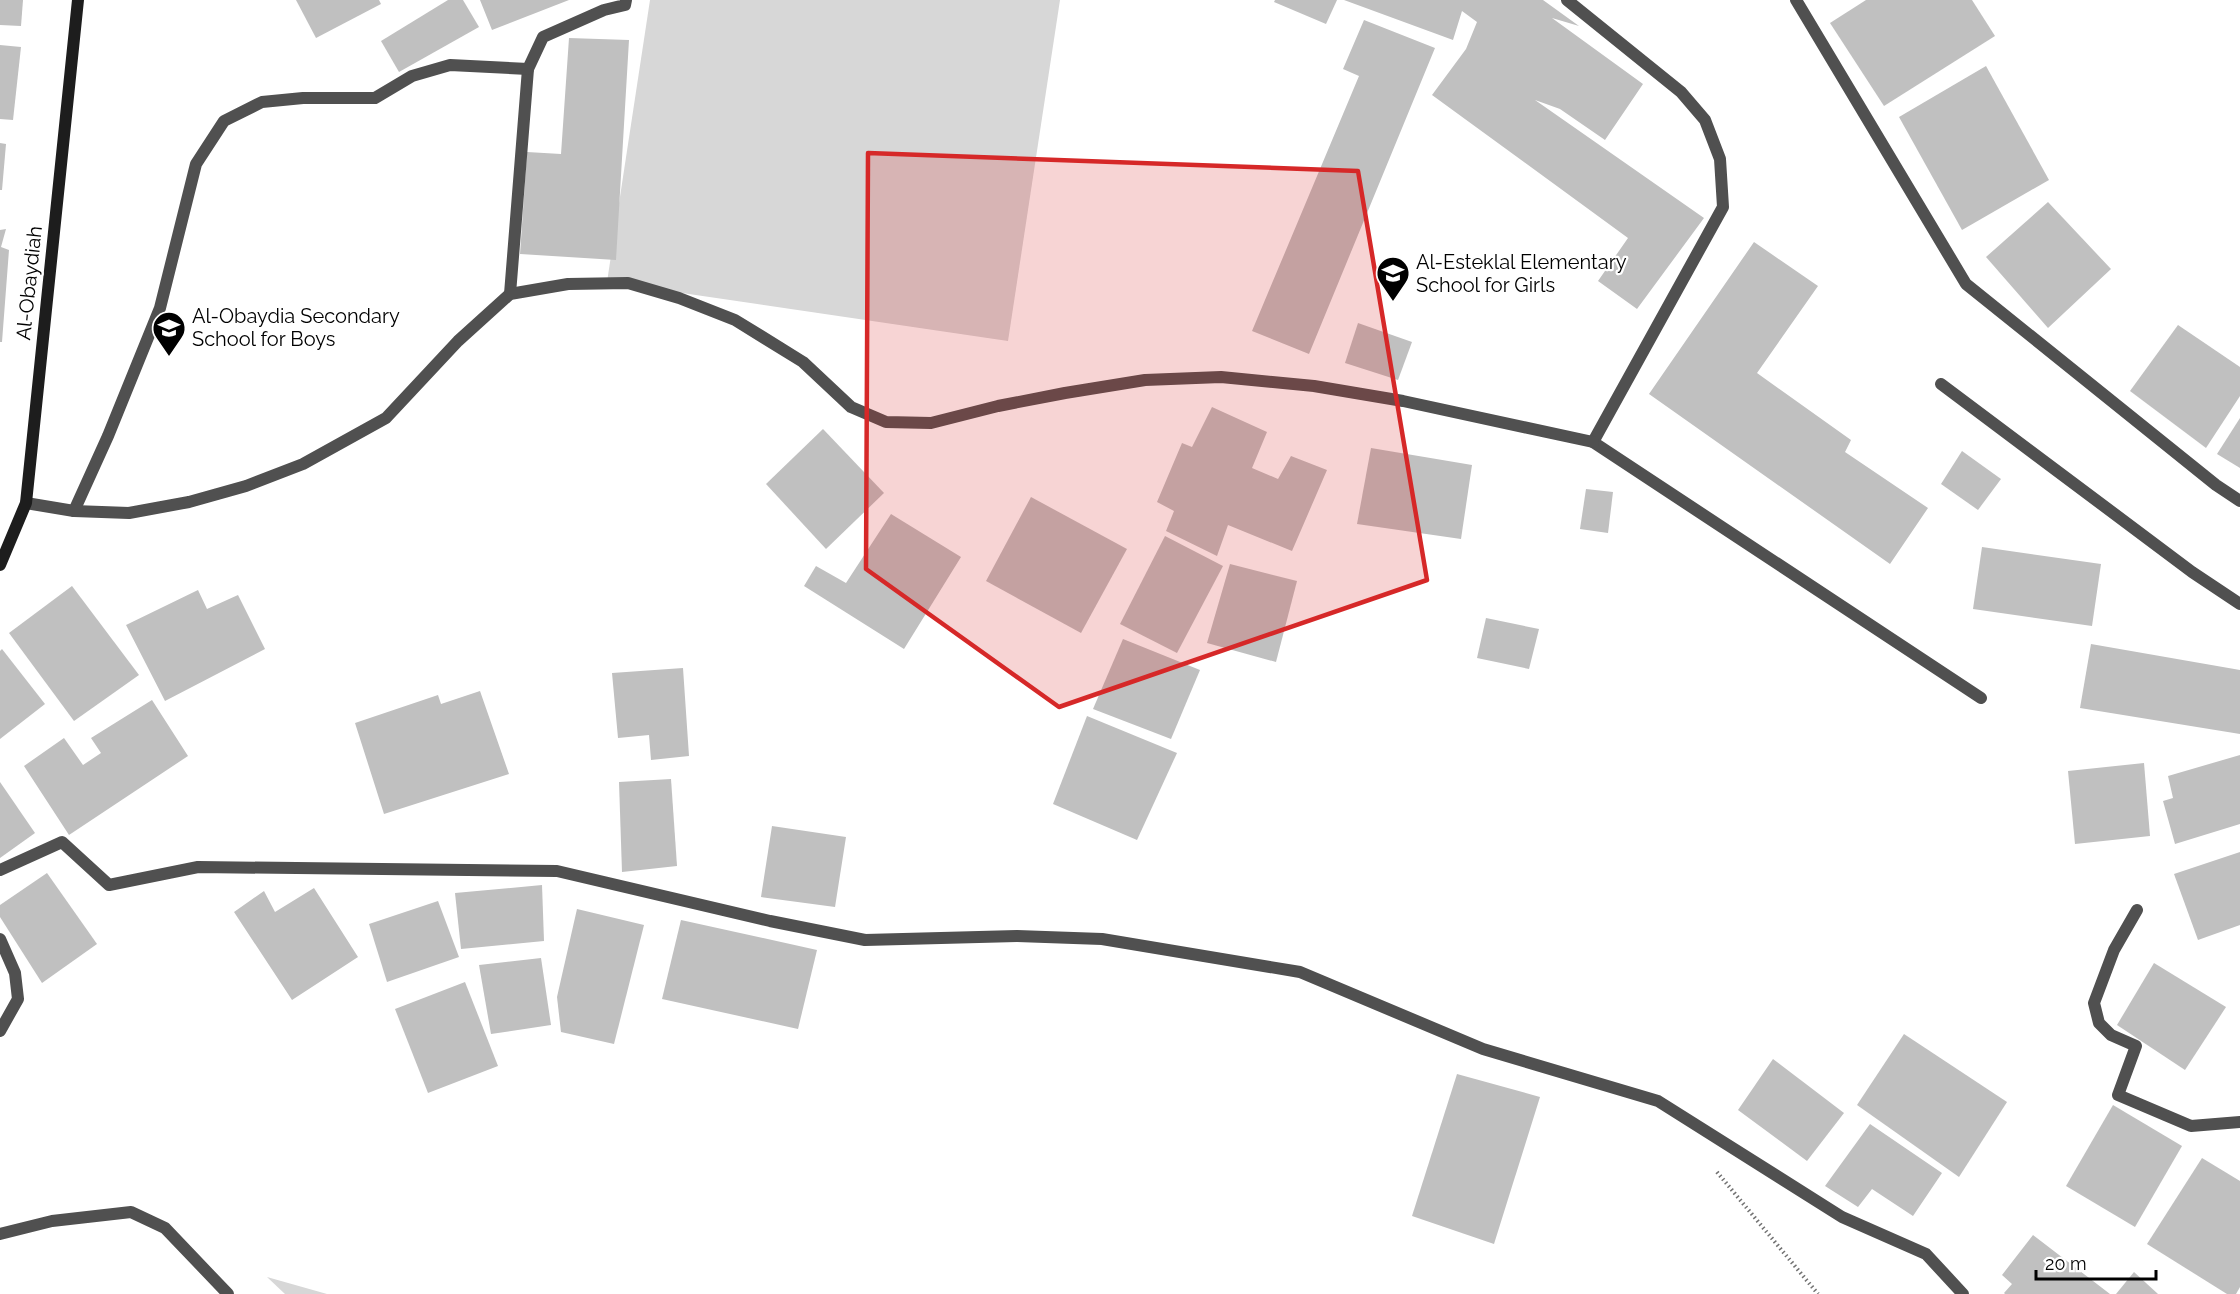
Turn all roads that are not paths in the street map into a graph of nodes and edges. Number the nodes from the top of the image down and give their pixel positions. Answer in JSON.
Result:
{"nodes":[{"id":1,"x":78,"y":0,"type":"edge"},
{"id":2,"x":626,"y":0,"type":"edge"},
{"id":3,"x":1567,"y":0,"type":"edge"},
{"id":4,"x":1796,"y":0,"type":"edge"},
{"id":5,"x":528,"y":69,"type":"junction"},
{"id":6,"x":510,"y":294,"type":"junction"},
{"id":7,"x":1941,"y":384,"type":"dead end"},
{"id":8,"x":1593,"y":442,"type":"junction"},
{"id":9,"x":2240,"y":501,"type":"edge"},
{"id":10,"x":26,"y":503,"type":"junction"},
{"id":11,"x":74,"y":511,"type":"junction"},
{"id":12,"x":0,"y":565,"type":"edge"},
{"id":13,"x":2240,"y":604,"type":"edge"},
{"id":14,"x":1981,"y":698,"type":"dead end"},
{"id":15,"x":0,"y":870,"type":"edge"},
{"id":16,"x":2137,"y":910,"type":"dead end"},
{"id":17,"x":0,"y":939,"type":"edge"},
{"id":18,"x":0,"y":1031,"type":"edge"},
{"id":19,"x":2240,"y":1122,"type":"edge"},
{"id":20,"x":0,"y":1234,"type":"edge"},
{"id":21,"x":228,"y":1294,"type":"edge"},
{"id":22,"x":1963,"y":1294,"type":"edge"}],
"edges":[{"from":1,"to":10,"type":"main road","name":"Al-Obaydiah"},
{"from":2,"to":5,"type":"street"},
{"from":3,"to":8,"type":"street"},
{"from":4,"to":9,"type":"street"},
{"from":5,"to":6,"type":"street"},
{"from":5,"to":11,"type":"street"},
{"from":6,"to":8,"type":"street"},
{"from":6,"to":11,"type":"street"},
{"from":7,"to":13,"type":"street"},
{"from":8,"to":14,"type":"street"},
{"from":10,"to":11,"type":"street"},
{"from":10,"to":12,"type":"main road","name":"Al-Obaydiah"},
{"from":15,"to":22,"type":"street"},
{"from":16,"to":19,"type":"street"},
{"from":17,"to":18,"type":"street"},
{"from":20,"to":21,"type":"street"}]}
